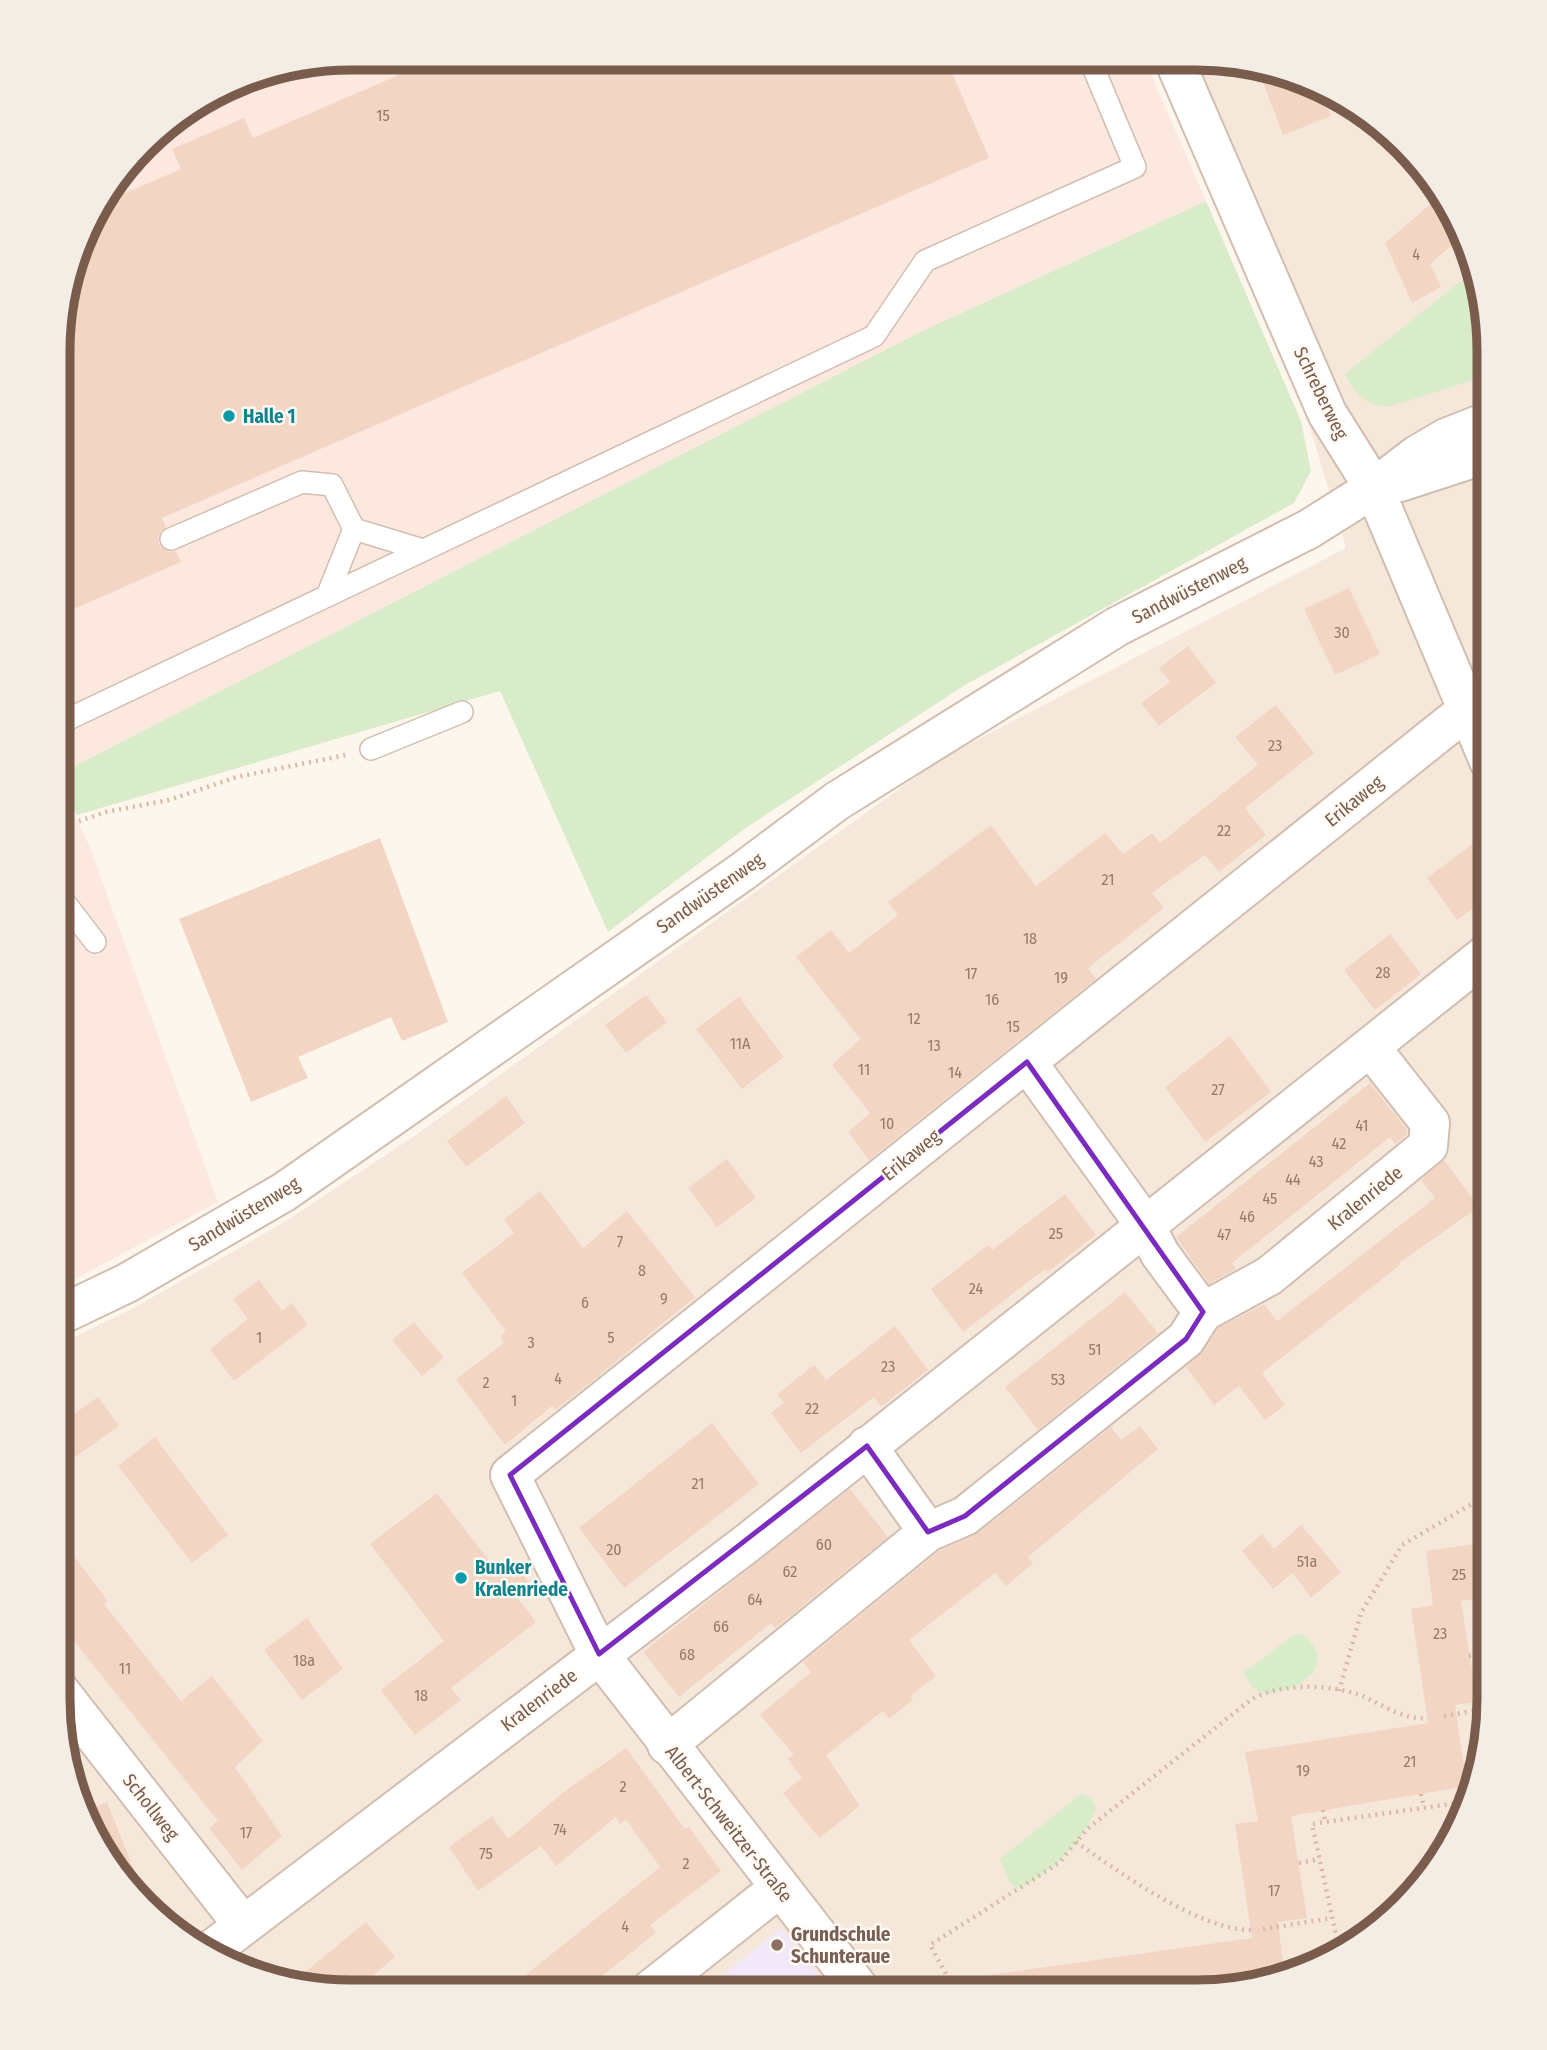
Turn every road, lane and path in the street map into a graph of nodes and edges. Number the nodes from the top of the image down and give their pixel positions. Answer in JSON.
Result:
{"nodes":[{"id":1,"x":1094,"y":70,"type":"edge"},
{"id":2,"x":1178,"y":70,"type":"edge"},
{"id":3,"x":1477,"y":426,"type":"edge"},
{"id":4,"x":1477,"y":457,"type":"edge"},
{"id":5,"x":1374,"y":488,"type":"junction"},
{"id":6,"x":354,"y":529,"type":"junction"},
{"id":7,"x":171,"y":539,"type":"dead end"},
{"id":8,"x":423,"y":550,"type":"junction"},
{"id":9,"x":327,"y":596,"type":"junction"},
{"id":10,"x":1468,"y":710,"type":"junction"},
{"id":11,"x":462,"y":712,"type":"dead end"},
{"id":12,"x":70,"y":718,"type":"edge"},
{"id":13,"x":1477,"y":732,"type":"edge"},
{"id":14,"x":371,"y":749,"type":"joint"},
{"id":15,"x":70,"y":824,"type":"edge"},
{"id":16,"x":70,"y":909,"type":"edge"},
{"id":17,"x":95,"y":942,"type":"dead end"},
{"id":18,"x":1477,"y":963,"type":"edge"},
{"id":19,"x":1371,"y":1048,"type":"junction"},
{"id":20,"x":1027,"y":1062,"type":"junction"},
{"id":21,"x":1145,"y":1225,"type":"junction"},
{"id":22,"x":70,"y":1310,"type":"edge"},
{"id":23,"x":1203,"y":1312,"type":"junction"},
{"id":24,"x":867,"y":1446,"type":"junction"},
{"id":25,"x":1477,"y":1503,"type":"edge"},
{"id":26,"x":928,"y":1532,"type":"junction"},
{"id":27,"x":599,"y":1654,"type":"junction"},
{"id":28,"x":1477,"y":1654,"type":"edge"},
{"id":29,"x":1469,"y":1656,"type":"dead end"},
{"id":30,"x":1339,"y":1691,"type":"junction"},
{"id":31,"x":70,"y":1705,"type":"edge"},
{"id":32,"x":1476,"y":1710,"type":"edge"},
{"id":33,"x":1444,"y":1716,"type":"dead end"},
{"id":34,"x":1427,"y":1718,"type":"dead end"},
{"id":35,"x":667,"y":1745,"type":"junction"},
{"id":36,"x":1421,"y":1794,"type":"dead end"},
{"id":37,"x":1457,"y":1803,"type":"edge"},
{"id":38,"x":1423,"y":1808,"type":"junction"},
{"id":39,"x":1323,"y":1810,"type":"dead end"},
{"id":40,"x":1325,"y":1822,"type":"junction"},
{"id":41,"x":1076,"y":1842,"type":"junction"},
{"id":42,"x":1320,"y":1859,"type":"junction"},
{"id":43,"x":1298,"y":1863,"type":"dead end"},
{"id":44,"x":779,"y":1888,"type":"junction"},
{"id":45,"x":1332,"y":1918,"type":"junction"},
{"id":46,"x":243,"y":1925,"type":"junction"},
{"id":47,"x":1263,"y":1929,"type":"dead end"},
{"id":48,"x":1251,"y":1930,"type":"dead end"},
{"id":49,"x":1337,"y":1941,"type":"edge"},
{"id":50,"x":217,"y":1945,"type":"edge"},
{"id":51,"x":663,"y":1980,"type":"edge"},
{"id":52,"x":852,"y":1980,"type":"edge"},
{"id":53,"x":949,"y":1980,"type":"edge"}],
"edges":[{"from":1,"to":8,"type":"lane"},
{"from":2,"to":5,"type":"street","name":"Schreberweg"},
{"from":3,"to":5,"type":"street"},
{"from":4,"to":5,"type":"street"},
{"from":5,"to":10,"type":"street","name":"Schreberweg"},
{"from":5,"to":22,"type":"street","name":"Sandwüstenweg"},
{"from":6,"to":7,"type":"lane"},
{"from":6,"to":8,"type":"lane"},
{"from":6,"to":9,"type":"lane"},
{"from":8,"to":9,"type":"lane"},
{"from":9,"to":12,"type":"lane"},
{"from":10,"to":13,"type":"street","name":"Schreberweg"},
{"from":10,"to":20,"type":"street","name":"Erikaweg"},
{"from":11,"to":14,"type":"lane"},
{"from":14,"to":15,"type":"path"},
{"from":16,"to":17,"type":"lane"},
{"from":18,"to":19,"type":"street","name":"Kralenriede"},
{"from":19,"to":21,"type":"street","name":"Kralenriede"},
{"from":19,"to":23,"type":"street","name":"Kralenriede"},
{"from":20,"to":21,"type":"street"},
{"from":20,"to":27,"type":"street","name":"Erikaweg"},
{"from":21,"to":23,"type":"street"},
{"from":21,"to":24,"type":"street","name":"Kralenriede"},
{"from":23,"to":26,"type":"street","name":"Kralenriede"},
{"from":24,"to":26,"type":"street"},
{"from":24,"to":27,"type":"street","name":"Kralenriede"},
{"from":25,"to":30,"type":"path"},
{"from":26,"to":35,"type":"street","name":"Kralenriede"},
{"from":27,"to":35,"type":"street","name":"Albert-Schweitzer-Straße"},
{"from":27,"to":46,"type":"street","name":"Kralenriede"},
{"from":28,"to":29,"type":"path"},
{"from":30,"to":34,"type":"path"},
{"from":30,"to":41,"type":"path"},
{"from":31,"to":46,"type":"street","name":"Schollweg"},
{"from":32,"to":33,"type":"path"},
{"from":35,"to":44,"type":"street","name":"Albert-Schweitzer-Straße"},
{"from":36,"to":38,"type":"path"},
{"from":37,"to":38,"type":"path"},
{"from":38,"to":40,"type":"path"},
{"from":39,"to":40,"type":"path"},
{"from":40,"to":42,"type":"path"},
{"from":41,"to":48,"type":"path"},
{"from":41,"to":53,"type":"path"},
{"from":42,"to":43,"type":"path"},
{"from":42,"to":45,"type":"path"},
{"from":44,"to":51,"type":"street"},
{"from":44,"to":52,"type":"street","name":"Albert-Schweitzer-Straße"},
{"from":45,"to":47,"type":"path"},
{"from":45,"to":49,"type":"path"},
{"from":46,"to":50,"type":"street","name":"Kralenriede"}]}
